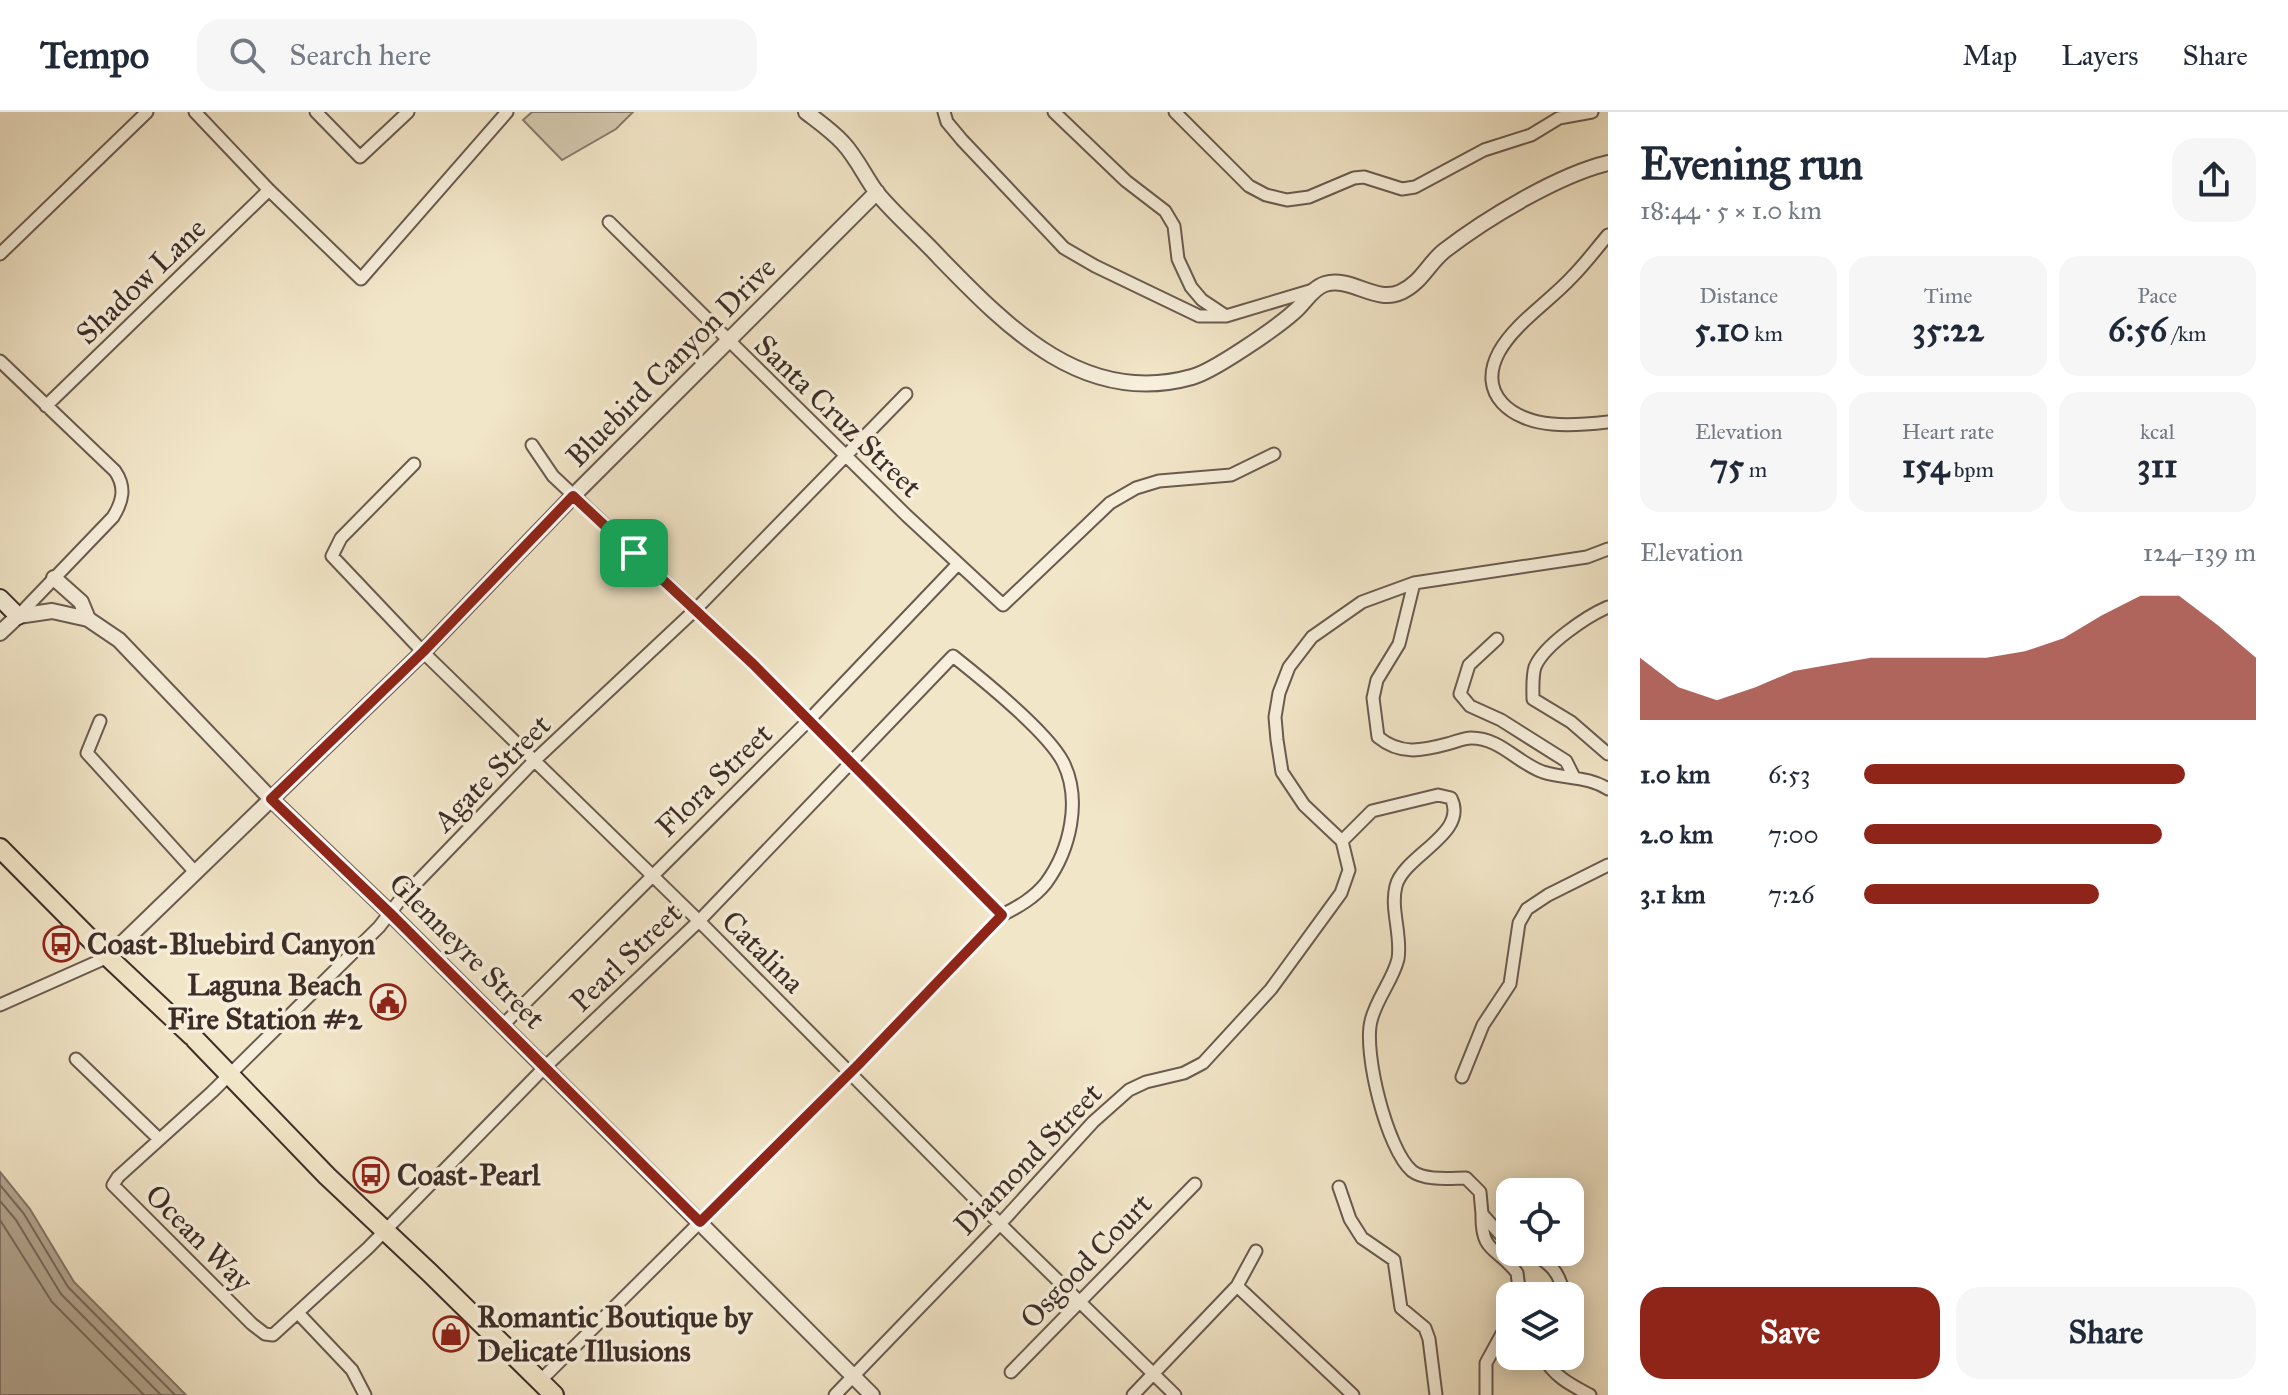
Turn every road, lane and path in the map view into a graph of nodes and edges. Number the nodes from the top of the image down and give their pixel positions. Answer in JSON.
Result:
{"nodes":[{"id":1,"x":147,"y":112,"type":"edge"},
{"id":2,"x":195,"y":112,"type":"edge"},
{"id":3,"x":316,"y":112,"type":"edge"},
{"id":4,"x":408,"y":112,"type":"edge"},
{"id":5,"x":806,"y":112,"type":"edge"},
{"id":6,"x":944,"y":112,"type":"edge"},
{"id":7,"x":1054,"y":112,"type":"edge"},
{"id":8,"x":1175,"y":112,"type":"edge"},
{"id":9,"x":1592,"y":112,"type":"edge"},
{"id":10,"x":503,"y":113,"type":"edge"},
{"id":11,"x":1608,"y":163,"type":"edge"},
{"id":12,"x":269,"y":190,"type":"junction"},
{"id":13,"x":877,"y":192,"type":"junction"},
{"id":14,"x":609,"y":222,"type":"dead end"},
{"id":15,"x":1608,"y":235,"type":"edge"},
{"id":16,"x":0,"y":254,"type":"edge"},
{"id":17,"x":1316,"y":289,"type":"junction"},
{"id":18,"x":1226,"y":316,"type":"junction"},
{"id":19,"x":728,"y":342,"type":"junction"},
{"id":20,"x":0,"y":361,"type":"edge"},
{"id":21,"x":906,"y":394,"type":"dead end"},
{"id":22,"x":46,"y":406,"type":"junction"},
{"id":23,"x":1608,"y":422,"type":"edge"},
{"id":24,"x":532,"y":445,"type":"dead end"},
{"id":25,"x":1274,"y":454,"type":"dead end"},
{"id":26,"x":846,"y":456,"type":"junction"},
{"id":27,"x":414,"y":464,"type":"dead end"},
{"id":28,"x":573,"y":496,"type":"junction"},
{"id":29,"x":1608,"y":549,"type":"edge"},
{"id":30,"x":957,"y":565,"type":"junction"},
{"id":31,"x":54,"y":578,"type":"junction"},
{"id":32,"x":1414,"y":583,"type":"junction"},
{"id":33,"x":0,"y":598,"type":"edge"},
{"id":34,"x":1608,"y":607,"type":"edge"},
{"id":35,"x":695,"y":610,"type":"junction"},
{"id":36,"x":18,"y":616,"type":"junction"},
{"id":37,"x":88,"y":619,"type":"junction"},
{"id":38,"x":0,"y":633,"type":"edge"},
{"id":39,"x":1497,"y":639,"type":"dead end"},
{"id":40,"x":423,"y":652,"type":"junction"},
{"id":41,"x":809,"y":720,"type":"junction"},
{"id":42,"x":100,"y":721,"type":"dead end"},
{"id":43,"x":1608,"y":754,"type":"edge"},
{"id":44,"x":535,"y":760,"type":"junction"},
{"id":45,"x":852,"y":763,"type":"junction"},
{"id":46,"x":1574,"y":777,"type":"junction"},
{"id":47,"x":1608,"y":789,"type":"edge"},
{"id":48,"x":271,"y":799,"type":"junction"},
{"id":49,"x":1342,"y":841,"type":"junction"},
{"id":50,"x":0,"y":848,"type":"edge"},
{"id":51,"x":1608,"y":865,"type":"edge"},
{"id":52,"x":195,"y":872,"type":"junction"},
{"id":53,"x":651,"y":875,"type":"junction"},
{"id":54,"x":390,"y":913,"type":"junction"},
{"id":55,"x":1002,"y":915,"type":"junction"},
{"id":56,"x":699,"y":921,"type":"junction"},
{"id":57,"x":108,"y":957,"type":"junction"},
{"id":58,"x":0,"y":1005,"type":"edge"},
{"id":59,"x":502,"y":1026,"type":"junction"},
{"id":60,"x":76,"y":1059,"type":"dead end"},
{"id":61,"x":545,"y":1067,"type":"junction"},
{"id":62,"x":850,"y":1072,"type":"junction"},
{"id":63,"x":229,"y":1074,"type":"junction"},
{"id":64,"x":1462,"y":1077,"type":"dead end"},
{"id":65,"x":159,"y":1139,"type":"junction"},
{"id":66,"x":1195,"y":1184,"type":"dead end"},
{"id":67,"x":113,"y":1185,"type":"joint"},
{"id":68,"x":1339,"y":1187,"type":"dead end"},
{"id":69,"x":1482,"y":1214,"type":"junction"},
{"id":70,"x":700,"y":1222,"type":"junction"},
{"id":71,"x":1000,"y":1224,"type":"junction"},
{"id":72,"x":385,"y":1230,"type":"junction"},
{"id":73,"x":1496,"y":1230,"type":"edge"},
{"id":74,"x":1256,"y":1251,"type":"dead end"},
{"id":75,"x":1518,"y":1282,"type":"edge"},
{"id":76,"x":1237,"y":1286,"type":"junction"},
{"id":77,"x":1081,"y":1300,"type":"junction"},
{"id":78,"x":299,"y":1314,"type":"junction"},
{"id":79,"x":252,"y":1324,"type":"joint"},
{"id":80,"x":1496,"y":1345,"type":"edge"},
{"id":81,"x":1553,"y":1370,"type":"edge"},
{"id":82,"x":1011,"y":1372,"type":"dead end"},
{"id":83,"x":1155,"y":1373,"type":"junction"},
{"id":84,"x":853,"y":1375,"type":"junction"},
{"id":85,"x":540,"y":1381,"type":"junction"},
{"id":86,"x":365,"y":1395,"type":"edge"},
{"id":87,"x":554,"y":1395,"type":"edge"},
{"id":88,"x":835,"y":1395,"type":"edge"},
{"id":89,"x":872,"y":1395,"type":"edge"},
{"id":90,"x":1133,"y":1395,"type":"edge"},
{"id":91,"x":1175,"y":1395,"type":"edge"},
{"id":92,"x":1353,"y":1395,"type":"edge"},
{"id":93,"x":1436,"y":1395,"type":"edge"},
{"id":94,"x":1486,"y":1395,"type":"edge"},
{"id":95,"x":1590,"y":1395,"type":"edge"}],
"edges":[{"from":1,"to":16,"type":"street"},
{"from":2,"to":12,"type":"street"},
{"from":3,"to":4,"type":"street"},
{"from":5,"to":13,"type":"street"},
{"from":6,"to":18,"type":"street"},
{"from":7,"to":18,"type":"street"},
{"from":8,"to":9,"type":"street"},
{"from":10,"to":12,"type":"street"},
{"from":11,"to":17,"type":"street"},
{"from":12,"to":22,"type":"street","name":"Shadow Lane"},
{"from":13,"to":17,"type":"street"},
{"from":13,"to":19,"type":"street","name":"Bluebird Canyon Drive"},
{"from":14,"to":19,"type":"street","name":"Santa Cruz Street"},
{"from":15,"to":23,"type":"street"},
{"from":17,"to":18,"type":"street"},
{"from":19,"to":26,"type":"street","name":"Santa Cruz Street"},
{"from":19,"to":28,"type":"street","name":"Bluebird Canyon Drive"},
{"from":20,"to":22,"type":"street"},
{"from":21,"to":26,"type":"street","name":"Agate Street"},
{"from":22,"to":31,"type":"street"},
{"from":24,"to":28,"type":"street"},
{"from":25,"to":30,"type":"street","name":"Santa Cruz Street"},
{"from":26,"to":30,"type":"street","name":"Santa Cruz Street"},
{"from":26,"to":35,"type":"street","name":"Agate Street"},
{"from":27,"to":40,"type":"street","name":"Catalina"},
{"from":28,"to":35,"type":"street"},
{"from":28,"to":40,"type":"street","name":"Bluebird Canyon Drive"},
{"from":29,"to":32,"type":"street"},
{"from":30,"to":41,"type":"street","name":"Flora Street"},
{"from":31,"to":36,"type":"street"},
{"from":31,"to":37,"type":"street"},
{"from":32,"to":46,"type":"street"},
{"from":32,"to":49,"type":"street"},
{"from":33,"to":36,"type":"main road"},
{"from":34,"to":43,"type":"street"},
{"from":35,"to":41,"type":"street"},
{"from":35,"to":44,"type":"street","name":"Agate Street"},
{"from":36,"to":37,"type":"street","name":"Glenneyre Street"},
{"from":36,"to":38,"type":"street"},
{"from":37,"to":48,"type":"street","name":"Glenneyre Street"},
{"from":39,"to":46,"type":"street"},
{"from":40,"to":44,"type":"street","name":"Catalina"},
{"from":40,"to":48,"type":"street","name":"Bluebird Canyon Drive"},
{"from":41,"to":45,"type":"street"},
{"from":41,"to":53,"type":"street","name":"Flora Street"},
{"from":42,"to":52,"type":"street"},
{"from":44,"to":53,"type":"street","name":"Catalina"},
{"from":44,"to":54,"type":"street","name":"Agate Street"},
{"from":45,"to":55,"type":"street"},
{"from":45,"to":55,"type":"street","name":"Pearl Street"},
{"from":45,"to":56,"type":"street","name":"Pearl Street"},
{"from":46,"to":47,"type":"street"},
{"from":48,"to":52,"type":"street","name":"Bluebird Canyon Drive"},
{"from":48,"to":54,"type":"street","name":"Glenneyre Street"},
{"from":49,"to":69,"type":"street"},
{"from":49,"to":71,"type":"street","name":"Diamond Street"},
{"from":50,"to":57,"type":"highway"},
{"from":51,"to":64,"type":"street"},
{"from":52,"to":57,"type":"street","name":"Bluebird Canyon Drive"},
{"from":53,"to":56,"type":"street","name":"Catalina"},
{"from":53,"to":59,"type":"street","name":"Flora Street"},
{"from":54,"to":59,"type":"street","name":"Glenneyre Street"},
{"from":54,"to":63,"type":"street","name":"Agate Street"},
{"from":55,"to":62,"type":"street"},
{"from":56,"to":61,"type":"street","name":"Pearl Street"},
{"from":56,"to":62,"type":"street","name":"Catalina"},
{"from":57,"to":58,"type":"street","name":"Bluebird Canyon Drive"},
{"from":57,"to":63,"type":"highway"},
{"from":59,"to":61,"type":"street","name":"Glenneyre Street"},
{"from":60,"to":65,"type":"street"},
{"from":61,"to":70,"type":"street","name":"Glenneyre Street"},
{"from":61,"to":72,"type":"street","name":"Pearl Street"},
{"from":62,"to":70,"type":"street"},
{"from":62,"to":71,"type":"street","name":"Catalina"},
{"from":63,"to":65,"type":"street","name":"Agate Street"},
{"from":63,"to":72,"type":"highway"},
{"from":65,"to":67,"type":"street","name":"Agate Street"},
{"from":66,"to":77,"type":"street","name":"Osgood Court"},
{"from":67,"to":79,"type":"street","name":"Ocean Way"},
{"from":68,"to":93,"type":"street"},
{"from":69,"to":73,"type":"street"},
{"from":69,"to":75,"type":"street"},
{"from":70,"to":84,"type":"street","name":"Glenneyre Street"},
{"from":70,"to":85,"type":"street"},
{"from":71,"to":77,"type":"street","name":"Catalina"},
{"from":71,"to":84,"type":"street","name":"Diamond Street"},
{"from":72,"to":78,"type":"street","name":"Pearl Street"},
{"from":72,"to":85,"type":"highway"},
{"from":74,"to":76,"type":"street"},
{"from":76,"to":83,"type":"street"},
{"from":76,"to":92,"type":"street"},
{"from":77,"to":82,"type":"street","name":"Osgood Court"},
{"from":77,"to":83,"type":"street","name":"Catalina"},
{"from":78,"to":79,"type":"street","name":"Pearl Street"},
{"from":78,"to":86,"type":"street"},
{"from":80,"to":94,"type":"street"},
{"from":81,"to":95,"type":"street"},
{"from":83,"to":90,"type":"street"},
{"from":83,"to":91,"type":"street","name":"Catalina"},
{"from":84,"to":88,"type":"street","name":"Diamond Street"},
{"from":84,"to":89,"type":"street","name":"Glenneyre Street"},
{"from":85,"to":87,"type":"highway"}]}
